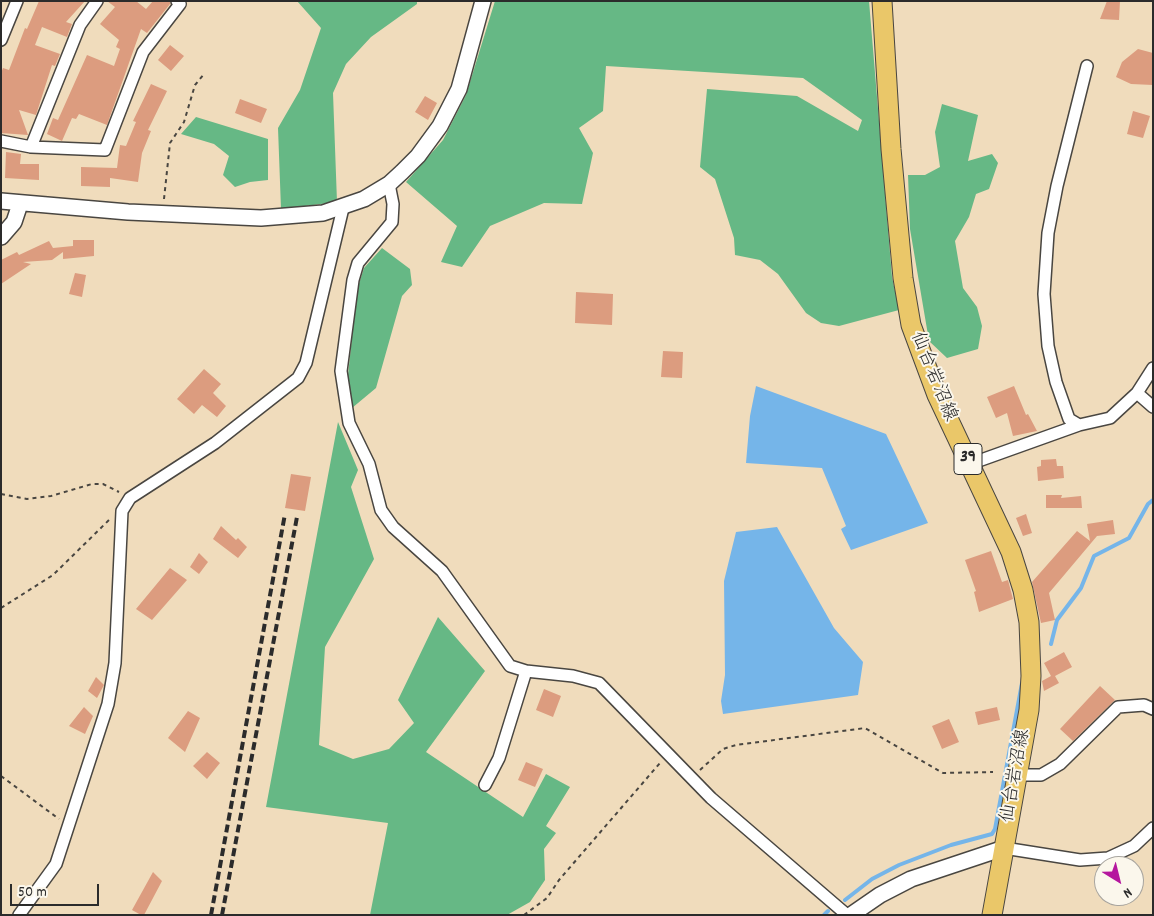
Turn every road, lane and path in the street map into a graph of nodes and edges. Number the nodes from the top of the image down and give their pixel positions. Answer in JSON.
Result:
{"nodes":[{"id":1,"x":17,"y":1,"type":"edge"},
{"id":2,"x":97,"y":1,"type":"edge"},
{"id":3,"x":177,"y":1,"type":"edge"},
{"id":4,"x":483,"y":1,"type":"edge"},
{"id":5,"x":882,"y":1,"type":"edge"},
{"id":6,"x":1,"y":40,"type":"edge"},
{"id":7,"x":1087,"y":66,"type":"dead end"},
{"id":8,"x":204,"y":74,"type":"dead end"},
{"id":9,"x":1,"y":141,"type":"edge"},
{"id":10,"x":31,"y":147,"type":"junction"},
{"id":11,"x":389,"y":184,"type":"junction"},
{"id":12,"x":1,"y":201,"type":"edge"},
{"id":13,"x":20,"y":204,"type":"junction"},
{"id":14,"x":343,"y":208,"type":"junction"},
{"id":15,"x":162,"y":214,"type":"junction"},
{"id":16,"x":1,"y":237,"type":"edge"},
{"id":17,"x":1153,"y":368,"type":"edge"},
{"id":18,"x":1137,"y":393,"type":"junction"},
{"id":19,"x":1153,"y":407,"type":"edge"},
{"id":20,"x":1079,"y":425,"type":"junction"},
{"id":21,"x":970,"y":464,"type":"junction"},
{"id":22,"x":1,"y":494,"type":"edge"},
{"id":23,"x":130,"y":498,"type":"junction"},
{"id":24,"x":122,"y":511,"type":"junction"},
{"id":25,"x":1,"y":608,"type":"edge"},
{"id":26,"x":526,"y":671,"type":"junction"},
{"id":27,"x":1153,"y":709,"type":"edge"},
{"id":28,"x":668,"y":754,"type":"junction"},
{"id":29,"x":993,"y":772,"type":"dead end"},
{"id":30,"x":1019,"y":775,"type":"junction"},
{"id":31,"x":1,"y":776,"type":"edge"},
{"id":32,"x":692,"y":778,"type":"junction"},
{"id":33,"x":485,"y":784,"type":"dead end"},
{"id":34,"x":68,"y":824,"type":"junction"},
{"id":35,"x":1153,"y":828,"type":"edge"},
{"id":36,"x":1004,"y":848,"type":"junction"},
{"id":37,"x":20,"y":915,"type":"edge"},
{"id":38,"x":524,"y":915,"type":"edge"},
{"id":39,"x":847,"y":915,"type":"edge"},
{"id":40,"x":851,"y":915,"type":"edge"},
{"id":41,"x":992,"y":915,"type":"edge"}],
"edges":[{"from":1,"to":6,"type":"street"},
{"from":2,"to":10,"type":"street"},
{"from":3,"to":10,"type":"street"},
{"from":4,"to":11,"type":"street"},
{"from":5,"to":21,"type":"main road","name":"仙台岩沼線","number":"39"},
{"from":7,"to":20,"type":"street"},
{"from":8,"to":15,"type":"path"},
{"from":9,"to":10,"type":"street"},
{"from":11,"to":14,"type":"street"},
{"from":11,"to":26,"type":"street"},
{"from":12,"to":13,"type":"street"},
{"from":13,"to":15,"type":"street"},
{"from":13,"to":16,"type":"street"},
{"from":14,"to":15,"type":"street"},
{"from":14,"to":23,"type":"street"},
{"from":17,"to":18,"type":"street"},
{"from":18,"to":19,"type":"street"},
{"from":18,"to":20,"type":"street"},
{"from":20,"to":21,"type":"street"},
{"from":21,"to":30,"type":"main road","name":"仙台岩沼線","number":"39"},
{"from":22,"to":23,"type":"path"},
{"from":23,"to":24,"type":"street"},
{"from":24,"to":25,"type":"path"},
{"from":24,"to":34,"type":"street"},
{"from":26,"to":28,"type":"street"},
{"from":26,"to":33,"type":"street"},
{"from":27,"to":30,"type":"street"},
{"from":28,"to":32,"type":"street"},
{"from":28,"to":38,"type":"path"},
{"from":29,"to":32,"type":"path"},
{"from":30,"to":36,"type":"main road","name":"仙台岩沼線","number":"39"},
{"from":31,"to":34,"type":"path"},
{"from":32,"to":39,"type":"street"},
{"from":34,"to":37,"type":"street"},
{"from":35,"to":36,"type":"street"},
{"from":36,"to":40,"type":"street"},
{"from":36,"to":41,"type":"main road","name":"仙台岩沼線","number":"39"}]}
